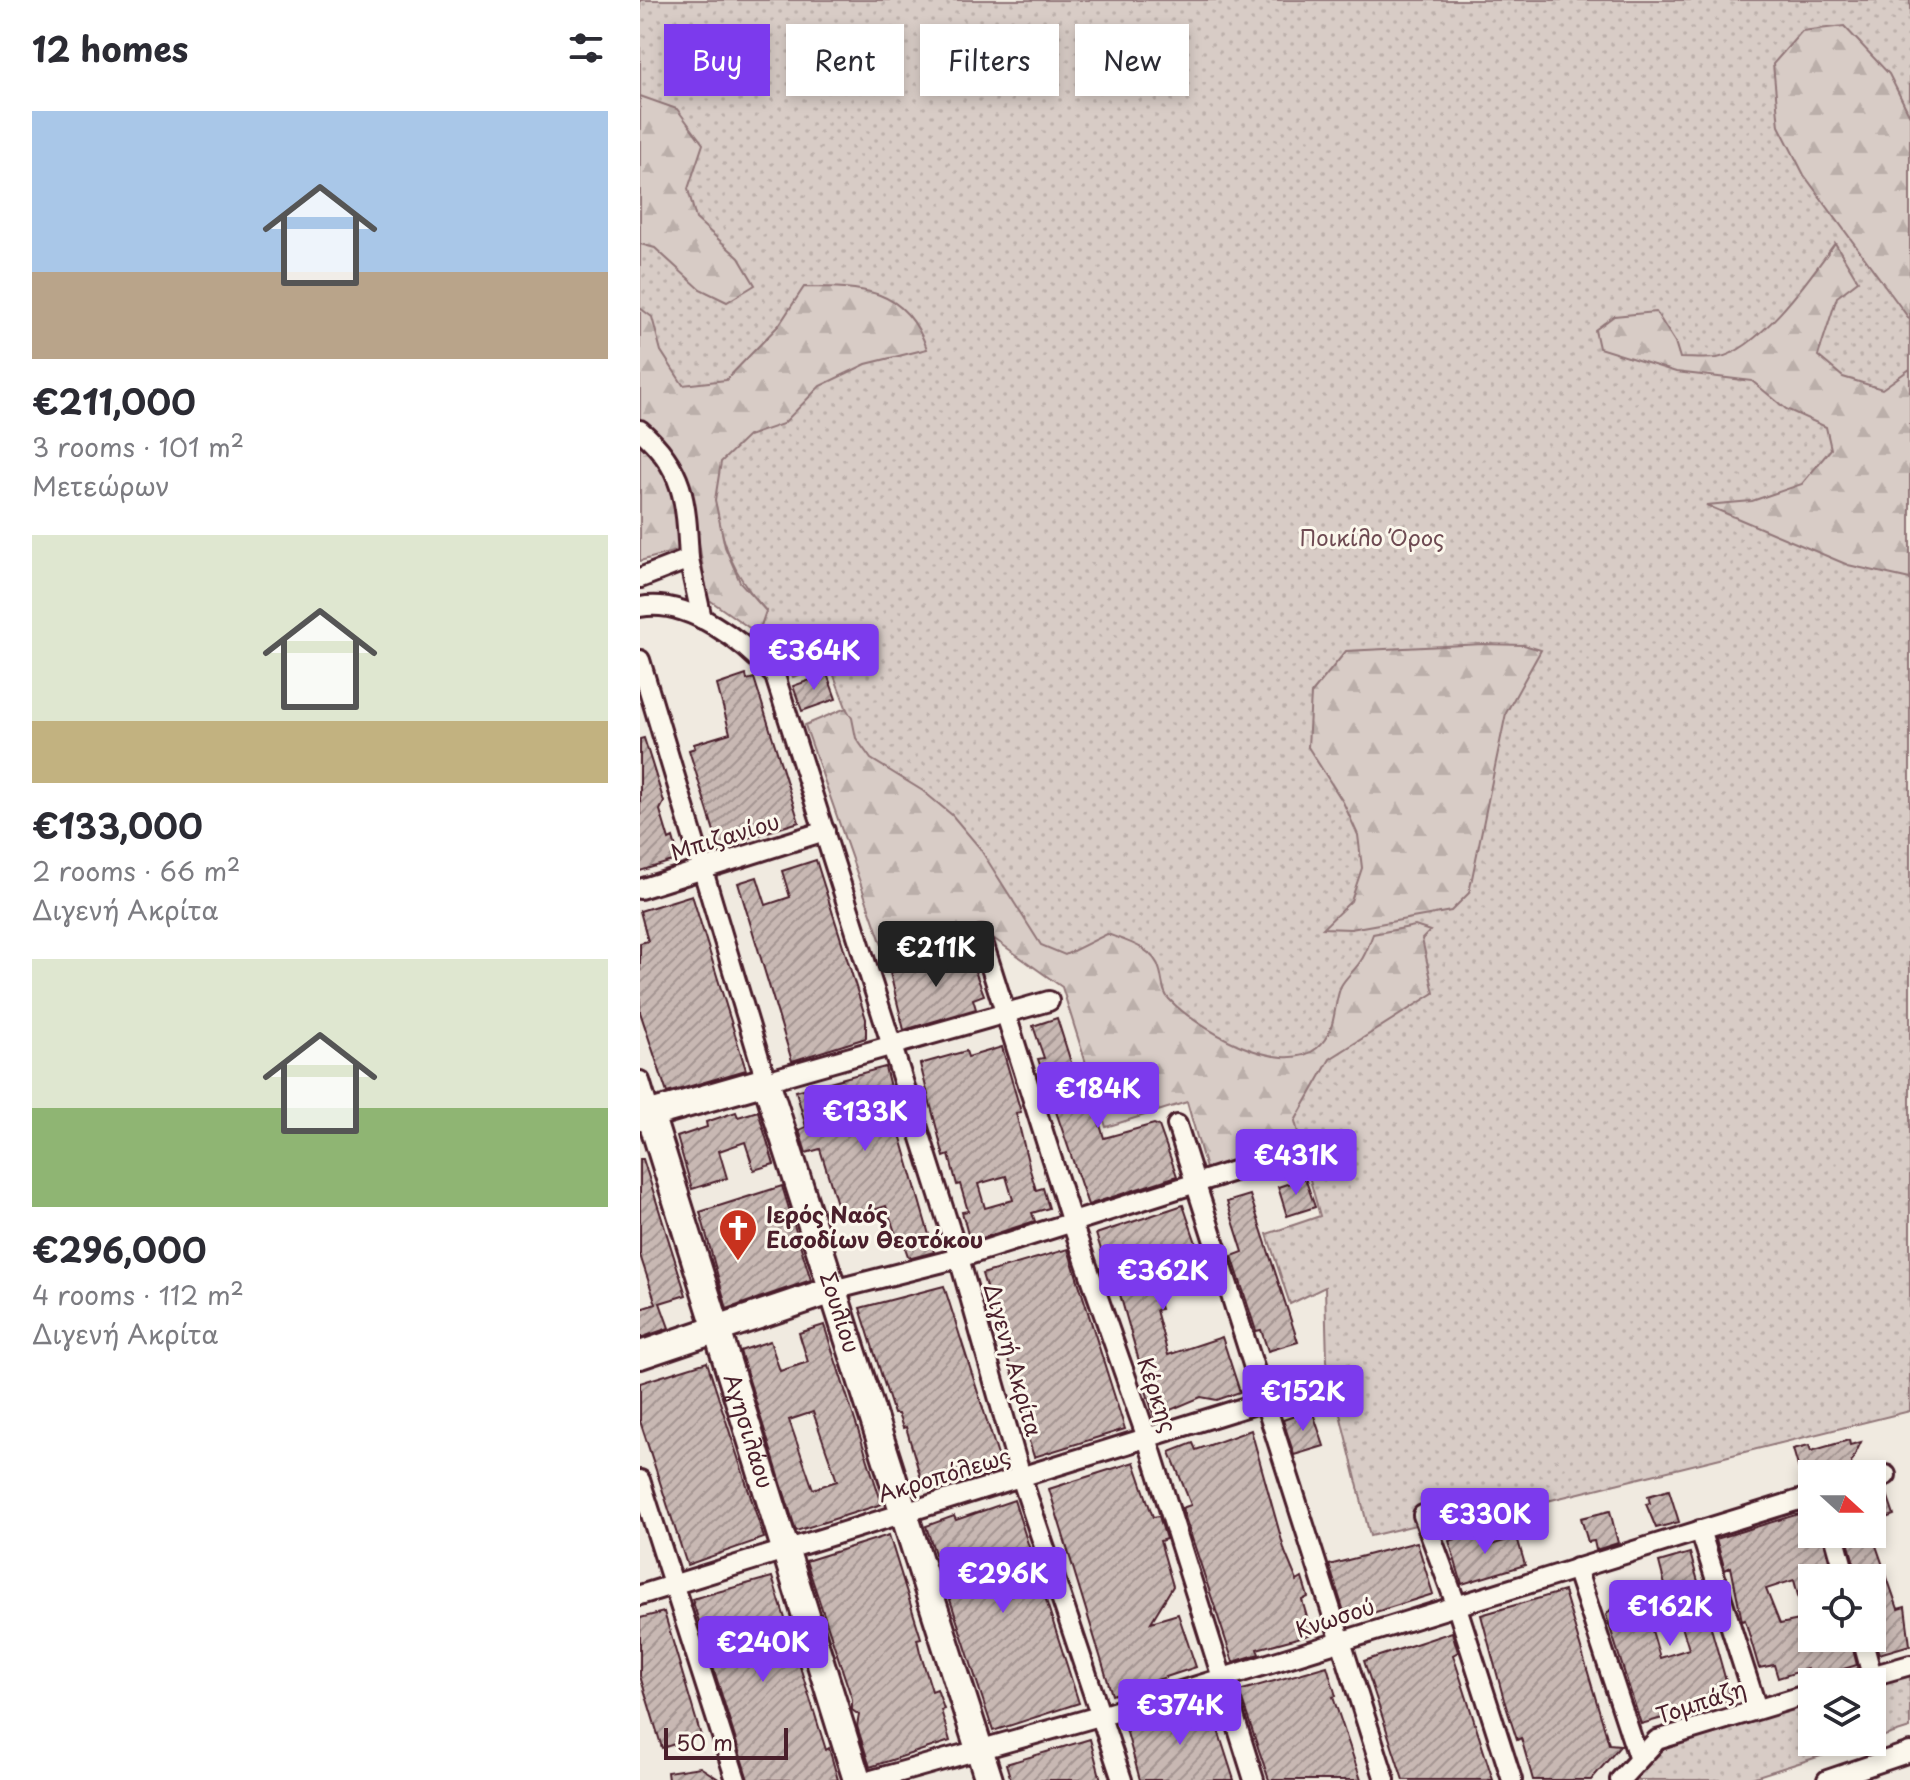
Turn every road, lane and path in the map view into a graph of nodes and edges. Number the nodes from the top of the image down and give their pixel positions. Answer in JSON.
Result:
{"nodes":[{"id":1,"x":640,"y":430,"type":"edge"},
{"id":2,"x":689,"y":559,"type":"junction"},
{"id":3,"x":640,"y":578,"type":"edge"},
{"id":4,"x":640,"y":607,"type":"edge"},
{"id":5,"x":702,"y":619,"type":"junction"},
{"id":6,"x":640,"y":660,"type":"edge"},
{"id":7,"x":825,"y":831,"type":"junction"},
{"id":8,"x":703,"y":869,"type":"junction"},
{"id":9,"x":640,"y":889,"type":"edge"},
{"id":10,"x":981,"y":936,"type":"dead end"},
{"id":11,"x":1049,"y":1001,"type":"dead end"},
{"id":12,"x":1007,"y":1012,"type":"junction"},
{"id":13,"x":892,"y":1044,"type":"junction"},
{"id":14,"x":640,"y":1081,"type":"edge"},
{"id":15,"x":766,"y":1081,"type":"junction"},
{"id":16,"x":645,"y":1116,"type":"edge"},
{"id":17,"x":1177,"y":1125,"type":"dead end"},
{"id":18,"x":1291,"y":1153,"type":"dead end"},
{"id":19,"x":1196,"y":1182,"type":"junction"},
{"id":20,"x":1072,"y":1223,"type":"junction"},
{"id":21,"x":959,"y":1258,"type":"junction"},
{"id":22,"x":833,"y":1290,"type":"junction"},
{"id":23,"x":716,"y":1329,"type":"junction"},
{"id":24,"x":640,"y":1355,"type":"edge"},
{"id":25,"x":1262,"y":1402,"type":"junction"},
{"id":26,"x":1147,"y":1438,"type":"junction"},
{"id":27,"x":1021,"y":1477,"type":"junction"},
{"id":28,"x":640,"y":1480,"type":"edge"},
{"id":29,"x":1798,"y":1500,"type":"edge"},
{"id":30,"x":904,"y":1513,"type":"junction"},
{"id":31,"x":1423,"y":1515,"type":"dead end"},
{"id":32,"x":1700,"y":1530,"type":"junction"},
{"id":33,"x":785,"y":1549,"type":"junction"},
{"id":34,"x":1576,"y":1568,"type":"junction"},
{"id":35,"x":674,"y":1584,"type":"junction"},
{"id":36,"x":640,"y":1595,"type":"edge"},
{"id":37,"x":1456,"y":1604,"type":"junction"},
{"id":38,"x":1342,"y":1641,"type":"junction"},
{"id":39,"x":1910,"y":1665,"type":"edge"},
{"id":40,"x":1886,"y":1672,"type":"edge"},
{"id":41,"x":1224,"y":1678,"type":"junction"},
{"id":42,"x":1798,"y":1697,"type":"edge"},
{"id":43,"x":1757,"y":1709,"type":"junction"},
{"id":44,"x":1103,"y":1715,"type":"junction"},
{"id":45,"x":980,"y":1751,"type":"junction"},
{"id":46,"x":1910,"y":1752,"type":"edge"},
{"id":47,"x":1638,"y":1757,"type":"junction"},
{"id":48,"x":736,"y":1780,"type":"edge"},
{"id":49,"x":857,"y":1780,"type":"edge"},
{"id":50,"x":872,"y":1780,"type":"edge"},
{"id":51,"x":989,"y":1780,"type":"edge"},
{"id":52,"x":1122,"y":1780,"type":"edge"},
{"id":53,"x":1254,"y":1780,"type":"edge"},
{"id":54,"x":1385,"y":1780,"type":"edge"},
{"id":55,"x":1512,"y":1780,"type":"edge"},
{"id":56,"x":1620,"y":1780,"type":"edge"},
{"id":57,"x":1827,"y":1780,"type":"edge"}],
"edges":[{"from":1,"to":2,"type":"street"},
{"from":2,"to":3,"type":"street"},
{"from":2,"to":5,"type":"street"},
{"from":4,"to":5,"type":"street"},
{"from":5,"to":7,"type":"street","name":"Διγενή Ακρίτα"},
{"from":6,"to":8,"type":"street","name":"Σουλίου"},
{"from":7,"to":8,"type":"street","name":"Μπιζανίου"},
{"from":7,"to":13,"type":"street","name":"Διγενή Ακρίτα"},
{"from":8,"to":9,"type":"street","name":"Μπιζανίου"},
{"from":8,"to":15,"type":"street","name":"Σουλίου"},
{"from":10,"to":12,"type":"street","name":"Κέρκης"},
{"from":11,"to":12,"type":"street"},
{"from":12,"to":13,"type":"street"},
{"from":12,"to":20,"type":"street","name":"Κέρκης"},
{"from":13,"to":15,"type":"street"},
{"from":13,"to":21,"type":"street","name":"Διγενή Ακρίτα"},
{"from":14,"to":16,"type":"street","name":"Αγησιλάου"},
{"from":15,"to":16,"type":"street"},
{"from":15,"to":22,"type":"street","name":"Σουλίου"},
{"from":16,"to":23,"type":"street","name":"Αγησιλάου"},
{"from":17,"to":19,"type":"street"},
{"from":18,"to":19,"type":"street"},
{"from":19,"to":20,"type":"street"},
{"from":19,"to":25,"type":"street"},
{"from":20,"to":21,"type":"street"},
{"from":20,"to":26,"type":"street","name":"Κέρκης"},
{"from":21,"to":22,"type":"street"},
{"from":21,"to":27,"type":"street","name":"Διγενή Ακρίτα"},
{"from":22,"to":23,"type":"street"},
{"from":22,"to":30,"type":"street","name":"Σουλίου"},
{"from":23,"to":24,"type":"street"},
{"from":23,"to":33,"type":"street","name":"Αγησιλάου"},
{"from":25,"to":26,"type":"street","name":"Ακροπόλεως"},
{"from":25,"to":38,"type":"street"},
{"from":26,"to":27,"type":"street","name":"Ακροπόλεως"},
{"from":26,"to":41,"type":"street","name":"Κέρκης"},
{"from":27,"to":30,"type":"street","name":"Ακροπόλεως"},
{"from":27,"to":44,"type":"street","name":"Διγενή Ακρίτα"},
{"from":28,"to":35,"type":"street"},
{"from":29,"to":32,"type":"street","name":"Κνωσού"},
{"from":30,"to":33,"type":"street","name":"Ακροπόλεως"},
{"from":30,"to":45,"type":"street","name":"Σουλίου"},
{"from":31,"to":37,"type":"street"},
{"from":32,"to":34,"type":"street","name":"Κνωσού"},
{"from":32,"to":43,"type":"street"},
{"from":33,"to":35,"type":"street","name":"Ακροπόλεως"},
{"from":33,"to":49,"type":"street","name":"Αγησιλάου"},
{"from":34,"to":37,"type":"street","name":"Κνωσού"},
{"from":34,"to":47,"type":"street"},
{"from":35,"to":36,"type":"street","name":"Ακροπόλεως"},
{"from":35,"to":48,"type":"street"},
{"from":37,"to":38,"type":"street","name":"Κνωσού"},
{"from":37,"to":55,"type":"street"},
{"from":38,"to":41,"type":"street","name":"Κνωσού"},
{"from":38,"to":54,"type":"street"},
{"from":39,"to":40,"type":"street"},
{"from":41,"to":44,"type":"street","name":"Κνωσού"},
{"from":41,"to":53,"type":"street","name":"Κέρκης"},
{"from":42,"to":43,"type":"street","name":"Τομπάζη"},
{"from":43,"to":47,"type":"street","name":"Τομπάζη"},
{"from":44,"to":45,"type":"street","name":"Κνωσού"},
{"from":44,"to":52,"type":"street","name":"Διγενή Ακρίτα"},
{"from":45,"to":50,"type":"street","name":"Κνωσού"},
{"from":45,"to":51,"type":"street","name":"Σουλίου"},
{"from":46,"to":57,"type":"street"},
{"from":47,"to":56,"type":"street","name":"Τομπάζη"}]}
